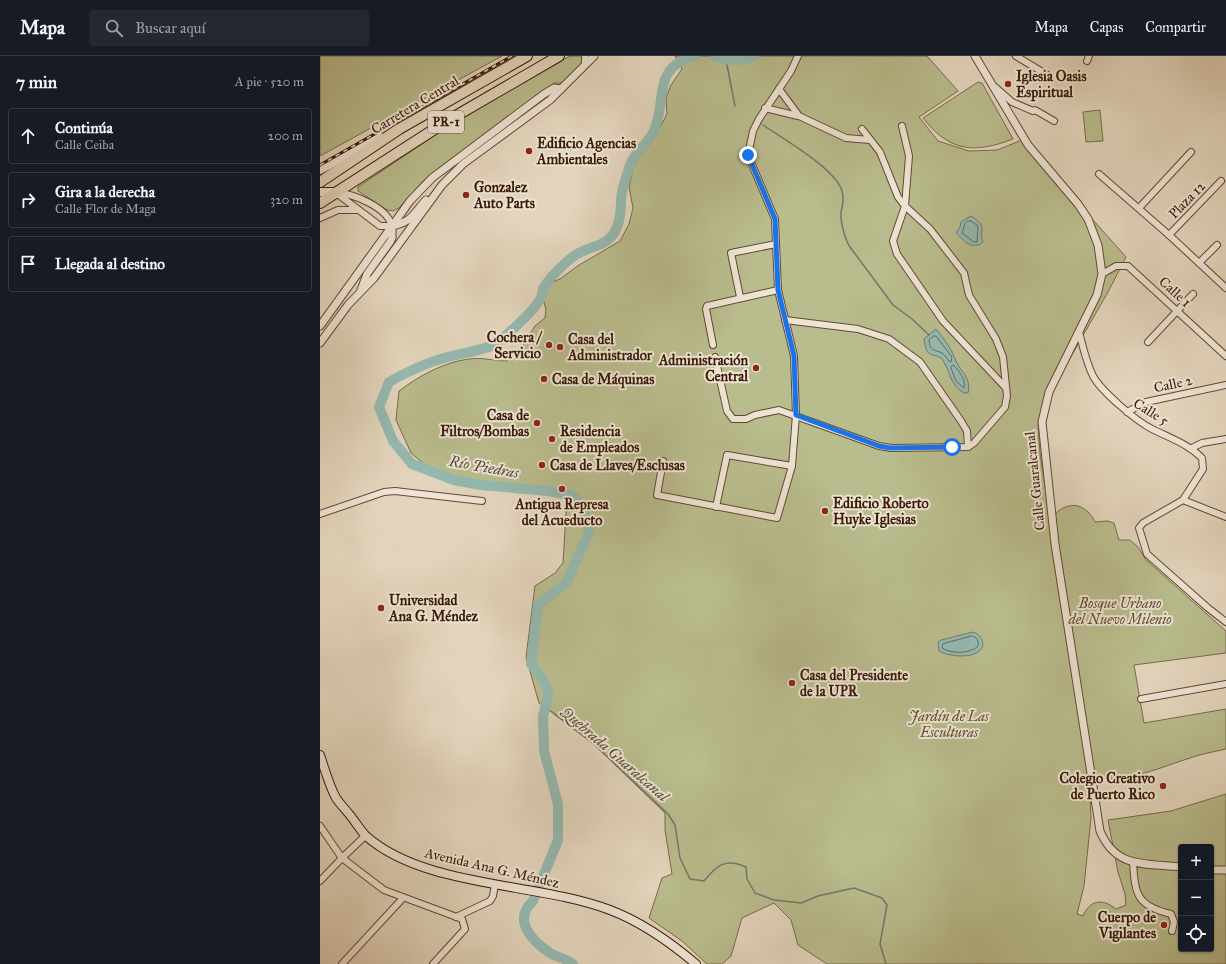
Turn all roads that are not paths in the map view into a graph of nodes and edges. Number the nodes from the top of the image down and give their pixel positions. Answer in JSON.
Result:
{"nodes":[{"id":1,"x":527,"y":56,"type":"edge"},
{"id":2,"x":559,"y":56,"type":"edge"},
{"id":3,"x":585,"y":56,"type":"edge"},
{"id":4,"x":594,"y":56,"type":"edge"},
{"id":5,"x":798,"y":56,"type":"edge"},
{"id":6,"x":975,"y":56,"type":"edge"},
{"id":7,"x":1016,"y":56,"type":"edge"},
{"id":8,"x":585,"y":65,"type":"junction"},
{"id":9,"x":1049,"y":76,"type":"dead end"},
{"id":10,"x":992,"y":85,"type":"junction"},
{"id":11,"x":561,"y":89,"type":"junction"},
{"id":12,"x":779,"y":89,"type":"junction"},
{"id":13,"x":765,"y":108,"type":"junction"},
{"id":14,"x":799,"y":116,"type":"junction"},
{"id":15,"x":1054,"y":121,"type":"dead end"},
{"id":16,"x":902,"y":126,"type":"dead end"},
{"id":17,"x":399,"y":129,"type":"junction"},
{"id":18,"x":862,"y":129,"type":"dead end"},
{"id":19,"x":870,"y":140,"type":"junction"},
{"id":20,"x":1191,"y":152,"type":"dead end"},
{"id":21,"x":339,"y":169,"type":"junction"},
{"id":22,"x":320,"y":170,"type":"edge"},
{"id":23,"x":1099,"y":174,"type":"dead end"},
{"id":24,"x":1221,"y":181,"type":"dead end"},
{"id":25,"x":320,"y":182,"type":"edge"},
{"id":26,"x":442,"y":186,"type":"junction"},
{"id":27,"x":320,"y":192,"type":"edge"},
{"id":28,"x":336,"y":192,"type":"junction"},
{"id":29,"x":320,"y":203,"type":"edge"},
{"id":30,"x":905,"y":206,"type":"junction"},
{"id":31,"x":1139,"y":208,"type":"junction"},
{"id":32,"x":360,"y":210,"type":"junction"},
{"id":33,"x":320,"y":218,"type":"edge"},
{"id":34,"x":392,"y":226,"type":"junction"},
{"id":35,"x":1169,"y":235,"type":"junction"},
{"id":36,"x":776,"y":244,"type":"junction"},
{"id":37,"x":1217,"y":245,"type":"dead end"},
{"id":38,"x":1199,"y":263,"type":"junction"},
{"id":39,"x":1102,"y":274,"type":"junction"},
{"id":40,"x":1226,"y":288,"type":"edge"},
{"id":41,"x":778,"y":290,"type":"junction"},
{"id":42,"x":360,"y":294,"type":"junction"},
{"id":43,"x":1193,"y":294,"type":"dead end"},
{"id":44,"x":740,"y":297,"type":"junction"},
{"id":45,"x":1177,"y":310,"type":"junction"},
{"id":46,"x":785,"y":320,"type":"junction"},
{"id":47,"x":320,"y":326,"type":"edge"},
{"id":48,"x":1079,"y":332,"type":"junction"},
{"id":49,"x":1148,"y":342,"type":"dead end"},
{"id":50,"x":320,"y":344,"type":"edge"},
{"id":51,"x":713,"y":345,"type":"tunnel mouth"},
{"id":52,"x":1226,"y":356,"type":"edge"},
{"id":53,"x":715,"y":357,"type":"tunnel mouth"},
{"id":54,"x":1226,"y":385,"type":"edge"},
{"id":55,"x":1006,"y":388,"type":"junction"},
{"id":56,"x":1127,"y":412,"type":"junction"},
{"id":57,"x":796,"y":415,"type":"junction"},
{"id":58,"x":1226,"y":439,"type":"edge"},
{"id":59,"x":968,"y":447,"type":"junction"},
{"id":60,"x":1192,"y":448,"type":"junction"},
{"id":61,"x":663,"y":461,"type":"dead end"},
{"id":62,"x":792,"y":466,"type":"junction"},
{"id":63,"x":1183,"y":500,"type":"junction"},
{"id":64,"x":482,"y":501,"type":"dead end"},
{"id":65,"x":716,"y":507,"type":"junction"},
{"id":66,"x":320,"y":514,"type":"edge"},
{"id":67,"x":1226,"y":517,"type":"edge"},
{"id":68,"x":1226,"y":622,"type":"edge"},
{"id":69,"x":1226,"y":684,"type":"edge"},
{"id":70,"x":1141,"y":699,"type":"dead end"},
{"id":71,"x":320,"y":756,"type":"edge"},
{"id":72,"x":320,"y":826,"type":"edge"},
{"id":73,"x":366,"y":835,"type":"junction"},
{"id":74,"x":342,"y":858,"type":"junction"},
{"id":75,"x":1133,"y":862,"type":"junction"},
{"id":76,"x":1178,"y":867,"type":"edge"},
{"id":77,"x":1214,"y":870,"type":"edge"},
{"id":78,"x":1226,"y":870,"type":"edge"},
{"id":79,"x":320,"y":881,"type":"edge"},
{"id":80,"x":495,"y":884,"type":"junction"},
{"id":81,"x":403,"y":898,"type":"junction"},
{"id":82,"x":456,"y":917,"type":"junction"},
{"id":83,"x":1172,"y":930,"type":"dead end"},
{"id":84,"x":342,"y":964,"type":"edge"},
{"id":85,"x":433,"y":964,"type":"edge"},
{"id":86,"x":696,"y":964,"type":"edge"}],
"edges":[{"from":1,"to":17,"type":"highway","name":"Carretera Central","number":"PR-1"},
{"from":2,"to":28,"type":"highway","number":"PR-1"},
{"from":3,"to":8,"type":"street"},
{"from":4,"to":8,"type":"street"},
{"from":5,"to":12,"type":"street"},
{"from":6,"to":10,"type":"street","name":"Calle Guaralcanal"},
{"from":7,"to":9,"type":"street"},
{"from":8,"to":11,"type":"street"},
{"from":10,"to":15,"type":"street"},
{"from":10,"to":39,"type":"street","name":"Calle Guaralcanal"},
{"from":11,"to":26,"type":"street"},
{"from":11,"to":34,"type":"street"},
{"from":12,"to":13,"type":"street"},
{"from":12,"to":14,"type":"street"},
{"from":13,"to":14,"type":"street"},
{"from":13,"to":36,"type":"street"},
{"from":14,"to":19,"type":"street"},
{"from":16,"to":30,"type":"street"},
{"from":17,"to":21,"type":"highway","name":"Carretera Central","number":"PR-1"},
{"from":17,"to":22,"type":"main road"},
{"from":18,"to":19,"type":"street"},
{"from":19,"to":30,"type":"street"},
{"from":20,"to":31,"type":"street"},
{"from":21,"to":25,"type":"highway","name":"Carretera Central","number":"PR-1"},
{"from":21,"to":28,"type":"highway"},
{"from":23,"to":31,"type":"street"},
{"from":24,"to":35,"type":"street","name":"Plaza 12"},
{"from":26,"to":34,"type":"street"},
{"from":26,"to":42,"type":"street"},
{"from":27,"to":28,"type":"main road"},
{"from":28,"to":29,"type":"highway","number":"PR-1"},
{"from":28,"to":32,"type":"street"},
{"from":28,"to":34,"type":"street"},
{"from":30,"to":55,"type":"street"},
{"from":30,"to":55,"type":"street"},
{"from":31,"to":35,"type":"street"},
{"from":32,"to":33,"type":"street"},
{"from":32,"to":34,"type":"street"},
{"from":34,"to":42,"type":"street"},
{"from":34,"to":47,"type":"street"},
{"from":35,"to":38,"type":"street"},
{"from":36,"to":41,"type":"street"},
{"from":36,"to":44,"type":"street"},
{"from":37,"to":38,"type":"street"},
{"from":38,"to":40,"type":"street"},
{"from":39,"to":45,"type":"street","name":"Calle 1"},
{"from":39,"to":48,"type":"street","name":"Calle Guaralcanal"},
{"from":41,"to":44,"type":"street"},
{"from":41,"to":46,"type":"street"},
{"from":42,"to":50,"type":"street"},
{"from":43,"to":45,"type":"street"},
{"from":44,"to":51,"type":"street"},
{"from":45,"to":49,"type":"street"},
{"from":45,"to":52,"type":"street","name":"Calle 1"},
{"from":46,"to":57,"type":"street"},
{"from":46,"to":59,"type":"street"},
{"from":48,"to":56,"type":"street","name":"Calle 5"},
{"from":48,"to":75,"type":"street","name":"Calle Guaralcanal"},
{"from":53,"to":57,"type":"street"},
{"from":54,"to":56,"type":"street","name":"Calle 2"},
{"from":55,"to":59,"type":"street"},
{"from":56,"to":60,"type":"street","name":"Calle 5"},
{"from":57,"to":59,"type":"street"},
{"from":57,"to":62,"type":"street"},
{"from":58,"to":60,"type":"street"},
{"from":60,"to":63,"type":"street"},
{"from":61,"to":65,"type":"street"},
{"from":62,"to":65,"type":"street"},
{"from":62,"to":65,"type":"street"},
{"from":63,"to":67,"type":"street"},
{"from":63,"to":68,"type":"street"},
{"from":64,"to":66,"type":"street"},
{"from":69,"to":70,"type":"street"},
{"from":71,"to":73,"type":"main road","name":"Avenida Ana G. Méndez"},
{"from":72,"to":74,"type":"street"},
{"from":73,"to":74,"type":"street"},
{"from":73,"to":80,"type":"main road","name":"Avenida Ana G. Méndez"},
{"from":74,"to":79,"type":"street"},
{"from":74,"to":81,"type":"street"},
{"from":75,"to":76,"type":"street","name":"Calle Guaralcanal"},
{"from":75,"to":83,"type":"street"},
{"from":77,"to":78,"type":"street"},
{"from":80,"to":82,"type":"street"},
{"from":80,"to":86,"type":"main road","name":"Avenida Ana G. Méndez"},
{"from":81,"to":82,"type":"street"},
{"from":81,"to":84,"type":"street"},
{"from":82,"to":85,"type":"street"}]}
